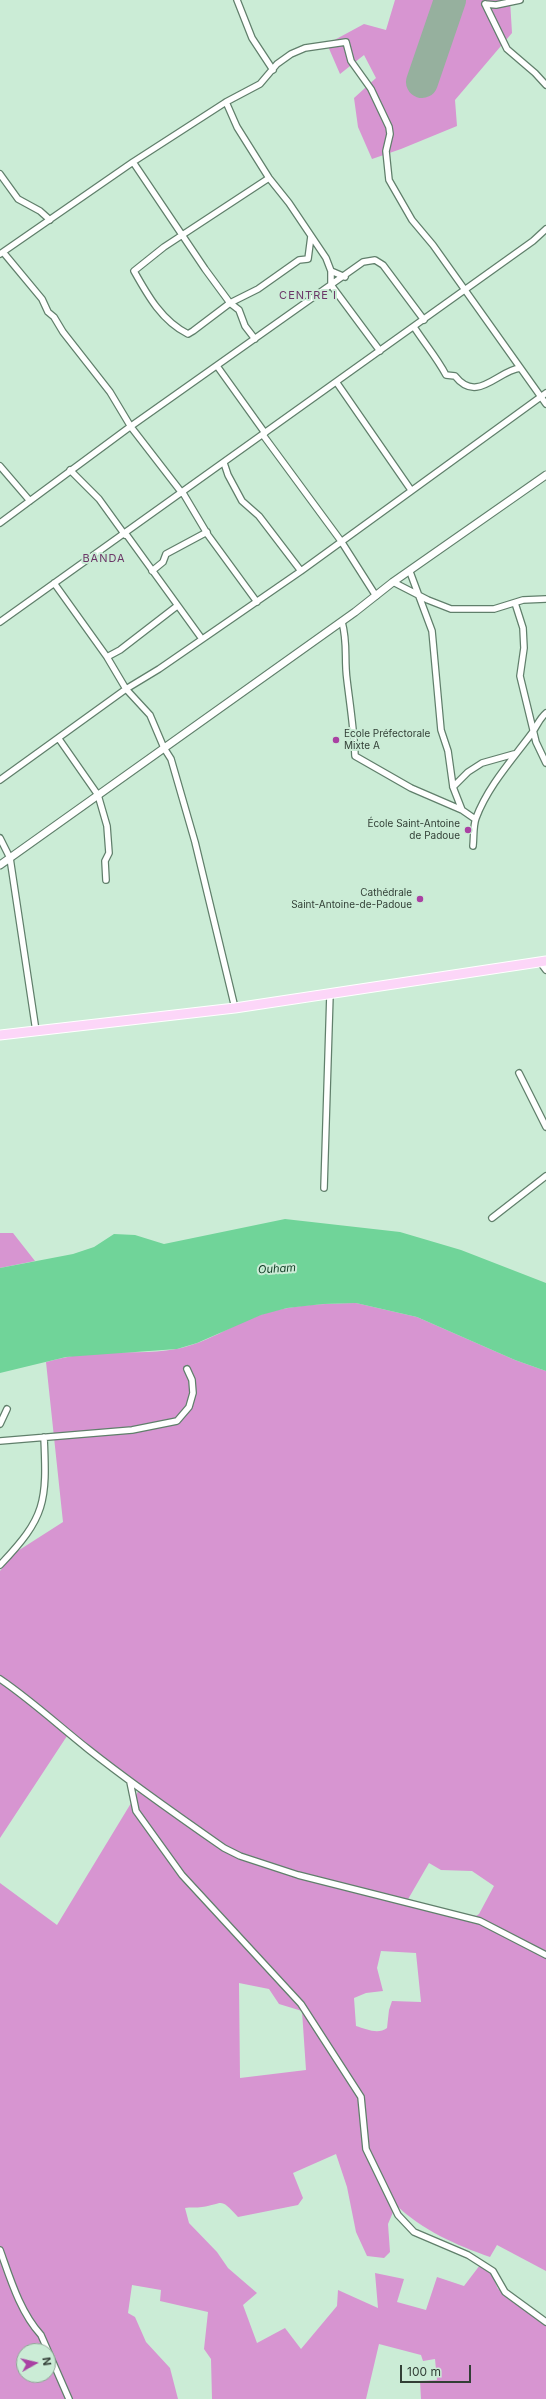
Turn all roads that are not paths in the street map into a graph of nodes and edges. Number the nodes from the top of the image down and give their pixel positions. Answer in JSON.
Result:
{"nodes":[{"id":1,"x":237,"y":0,"type":"edge"},
{"id":2,"x":520,"y":0,"type":"edge"},
{"id":3,"x":273,"y":70,"type":"junction"},
{"id":4,"x":546,"y":85,"type":"edge"},
{"id":5,"x":226,"y":102,"type":"junction"},
{"id":6,"x":133,"y":162,"type":"junction"},
{"id":7,"x":0,"y":174,"type":"edge"},
{"id":8,"x":269,"y":178,"type":"junction"},
{"id":9,"x":50,"y":220,"type":"junction"},
{"id":10,"x":546,"y":229,"type":"edge"},
{"id":11,"x":184,"y":235,"type":"junction"},
{"id":12,"x":310,"y":236,"type":"junction"},
{"id":13,"x":1,"y":253,"type":"edge"},
{"id":14,"x":331,"y":271,"type":"junction"},
{"id":15,"x":345,"y":277,"type":"junction"},
{"id":16,"x":331,"y":286,"type":"junction"},
{"id":17,"x":464,"y":290,"type":"junction"},
{"id":18,"x":230,"y":303,"type":"junction"},
{"id":19,"x":424,"y":320,"type":"junction"},
{"id":20,"x":414,"y":327,"type":"junction"},
{"id":21,"x":255,"y":340,"type":"junction"},
{"id":22,"x":380,"y":351,"type":"junction"},
{"id":23,"x":217,"y":366,"type":"junction"},
{"id":24,"x":520,"y":368,"type":"junction"},
{"id":25,"x":337,"y":383,"type":"junction"},
{"id":26,"x":546,"y":393,"type":"edge"},
{"id":27,"x":540,"y":397,"type":"junction"},
{"id":28,"x":546,"y":404,"type":"edge"},
{"id":29,"x":131,"y":427,"type":"junction"},
{"id":30,"x":264,"y":434,"type":"junction"},
{"id":31,"x":224,"y":463,"type":"junction"},
{"id":32,"x":0,"y":466,"type":"edge"},
{"id":33,"x":70,"y":470,"type":"junction"},
{"id":34,"x":546,"y":475,"type":"edge"},
{"id":35,"x":411,"y":490,"type":"junction"},
{"id":36,"x":183,"y":493,"type":"junction"},
{"id":37,"x":30,"y":501,"type":"junction"},
{"id":38,"x":0,"y":523,"type":"edge"},
{"id":39,"x":207,"y":532,"type":"junction"},
{"id":40,"x":126,"y":534,"type":"junction"},
{"id":41,"x":341,"y":541,"type":"junction"},
{"id":42,"x":152,"y":571,"type":"junction"},
{"id":43,"x":300,"y":571,"type":"junction"},
{"id":44,"x":410,"y":572,"type":"junction"},
{"id":45,"x":393,"y":582,"type":"junction"},
{"id":46,"x":54,"y":583,"type":"junction"},
{"id":47,"x":376,"y":596,"type":"junction"},
{"id":48,"x":419,"y":596,"type":"junction"},
{"id":49,"x":546,"y":599,"type":"edge"},
{"id":50,"x":257,"y":602,"type":"junction"},
{"id":51,"x":515,"y":603,"type":"junction"},
{"id":52,"x":177,"y":606,"type":"junction"},
{"id":53,"x":0,"y":622,"type":"edge"},
{"id":54,"x":342,"y":622,"type":"junction"},
{"id":55,"x":202,"y":639,"type":"junction"},
{"id":56,"x":107,"y":657,"type":"junction"},
{"id":57,"x":126,"y":689,"type":"junction"},
{"id":58,"x":546,"y":713,"type":"edge"},
{"id":59,"x":533,"y":732,"type":"junction"},
{"id":60,"x":59,"y":739,"type":"junction"},
{"id":61,"x":164,"y":748,"type":"junction"},
{"id":62,"x":515,"y":754,"type":"junction"},
{"id":63,"x":546,"y":764,"type":"edge"},
{"id":64,"x":0,"y":780,"type":"edge"},
{"id":65,"x":453,"y":787,"type":"junction"},
{"id":66,"x":98,"y":795,"type":"junction"},
{"id":67,"x":462,"y":810,"type":"junction"},
{"id":68,"x":475,"y":819,"type":"junction"},
{"id":69,"x":0,"y":838,"type":"edge"},
{"id":70,"x":473,"y":846,"type":"dead end"},
{"id":71,"x":10,"y":858,"type":"junction"},
{"id":72,"x":0,"y":866,"type":"edge"},
{"id":73,"x":106,"y":880,"type":"dead end"},
{"id":74,"x":543,"y":962,"type":"edge"},
{"id":75,"x":546,"y":970,"type":"edge"},
{"id":76,"x":330,"y":994,"type":"junction"},
{"id":77,"x":235,"y":1008,"type":"junction"},
{"id":78,"x":36,"y":1031,"type":"junction"},
{"id":79,"x":0,"y":1035,"type":"edge"},
{"id":80,"x":519,"y":1073,"type":"dead end"},
{"id":81,"x":546,"y":1128,"type":"edge"},
{"id":82,"x":546,"y":1176,"type":"edge"},
{"id":83,"x":324,"y":1188,"type":"dead end"},
{"id":84,"x":492,"y":1218,"type":"dead end"},
{"id":85,"x":188,"y":1369,"type":"dead end"},
{"id":86,"x":7,"y":1409,"type":"dead end"},
{"id":87,"x":0,"y":1424,"type":"edge"},
{"id":88,"x":44,"y":1437,"type":"junction"},
{"id":89,"x":0,"y":1441,"type":"edge"},
{"id":90,"x":0,"y":1565,"type":"edge"},
{"id":91,"x":0,"y":1679,"type":"edge"},
{"id":92,"x":130,"y":1782,"type":"junction"},
{"id":93,"x":546,"y":1955,"type":"edge"},
{"id":94,"x":0,"y":2250,"type":"edge"},
{"id":95,"x":546,"y":2322,"type":"edge"},
{"id":96,"x":68,"y":2399,"type":"edge"}],
"edges":[{"from":1,"to":3,"type":"street"},
{"from":2,"to":4,"type":"street"},
{"from":3,"to":5,"type":"street"},
{"from":3,"to":17,"type":"street"},
{"from":5,"to":6,"type":"street"},
{"from":5,"to":8,"type":"street"},
{"from":6,"to":9,"type":"street"},
{"from":6,"to":11,"type":"street"},
{"from":7,"to":9,"type":"street"},
{"from":8,"to":11,"type":"street"},
{"from":8,"to":12,"type":"street"},
{"from":9,"to":13,"type":"street"},
{"from":10,"to":17,"type":"street"},
{"from":11,"to":18,"type":"street"},
{"from":11,"to":18,"type":"street"},
{"from":12,"to":14,"type":"street"},
{"from":12,"to":18,"type":"street"},
{"from":13,"to":29,"type":"street"},
{"from":14,"to":15,"type":"street"},
{"from":14,"to":16,"type":"street"},
{"from":15,"to":16,"type":"street"},
{"from":15,"to":19,"type":"street"},
{"from":16,"to":21,"type":"street"},
{"from":16,"to":22,"type":"street"},
{"from":17,"to":19,"type":"street"},
{"from":17,"to":24,"type":"street"},
{"from":18,"to":21,"type":"street"},
{"from":19,"to":20,"type":"street"},
{"from":20,"to":22,"type":"street"},
{"from":20,"to":24,"type":"street"},
{"from":21,"to":23,"type":"street"},
{"from":22,"to":25,"type":"street"},
{"from":23,"to":29,"type":"street"},
{"from":23,"to":30,"type":"street"},
{"from":24,"to":27,"type":"street"},
{"from":25,"to":30,"type":"street"},
{"from":25,"to":35,"type":"street"},
{"from":26,"to":27,"type":"street"},
{"from":27,"to":28,"type":"street"},
{"from":27,"to":35,"type":"street"},
{"from":29,"to":33,"type":"street"},
{"from":29,"to":36,"type":"street"},
{"from":30,"to":31,"type":"street"},
{"from":30,"to":41,"type":"street"},
{"from":31,"to":36,"type":"street"},
{"from":31,"to":43,"type":"street"},
{"from":32,"to":37,"type":"street"},
{"from":33,"to":37,"type":"street"},
{"from":33,"to":40,"type":"street"},
{"from":34,"to":44,"type":"street"},
{"from":35,"to":41,"type":"street"},
{"from":36,"to":39,"type":"street"},
{"from":36,"to":40,"type":"street"},
{"from":37,"to":38,"type":"street"},
{"from":39,"to":42,"type":"street"},
{"from":39,"to":50,"type":"street"},
{"from":40,"to":42,"type":"street"},
{"from":40,"to":46,"type":"street"},
{"from":41,"to":43,"type":"street"},
{"from":41,"to":47,"type":"street"},
{"from":42,"to":52,"type":"street"},
{"from":43,"to":50,"type":"street"},
{"from":44,"to":45,"type":"street"},
{"from":44,"to":48,"type":"street"},
{"from":45,"to":47,"type":"street"},
{"from":45,"to":48,"type":"street"},
{"from":46,"to":53,"type":"street"},
{"from":46,"to":56,"type":"street"},
{"from":47,"to":54,"type":"street"},
{"from":48,"to":51,"type":"street"},
{"from":48,"to":65,"type":"street"},
{"from":49,"to":51,"type":"street"},
{"from":50,"to":55,"type":"street"},
{"from":51,"to":59,"type":"street"},
{"from":52,"to":55,"type":"street"},
{"from":52,"to":56,"type":"street"},
{"from":54,"to":61,"type":"street"},
{"from":54,"to":67,"type":"street"},
{"from":55,"to":57,"type":"street"},
{"from":56,"to":57,"type":"street"},
{"from":57,"to":60,"type":"street"},
{"from":57,"to":61,"type":"street"},
{"from":58,"to":59,"type":"street"},
{"from":59,"to":62,"type":"street"},
{"from":59,"to":63,"type":"street"},
{"from":60,"to":64,"type":"street"},
{"from":60,"to":66,"type":"street"},
{"from":61,"to":66,"type":"street"},
{"from":61,"to":77,"type":"street"},
{"from":62,"to":65,"type":"street"},
{"from":62,"to":68,"type":"street"},
{"from":65,"to":67,"type":"street"},
{"from":66,"to":71,"type":"street"},
{"from":66,"to":73,"type":"street"},
{"from":67,"to":68,"type":"street"},
{"from":68,"to":70,"type":"street"},
{"from":69,"to":71,"type":"street"},
{"from":71,"to":72,"type":"street"},
{"from":71,"to":78,"type":"street"},
{"from":74,"to":75,"type":"street"},
{"from":74,"to":76,"type":"main road"},
{"from":76,"to":77,"type":"main road"},
{"from":76,"to":83,"type":"street"},
{"from":77,"to":78,"type":"main road"},
{"from":78,"to":79,"type":"main road"},
{"from":80,"to":81,"type":"street"},
{"from":82,"to":84,"type":"street"},
{"from":85,"to":88,"type":"street"},
{"from":86,"to":87,"type":"street"},
{"from":88,"to":89,"type":"street"},
{"from":88,"to":90,"type":"street"},
{"from":91,"to":92,"type":"street"},
{"from":92,"to":93,"type":"street"},
{"from":92,"to":95,"type":"street"},
{"from":94,"to":96,"type":"street"}]}
